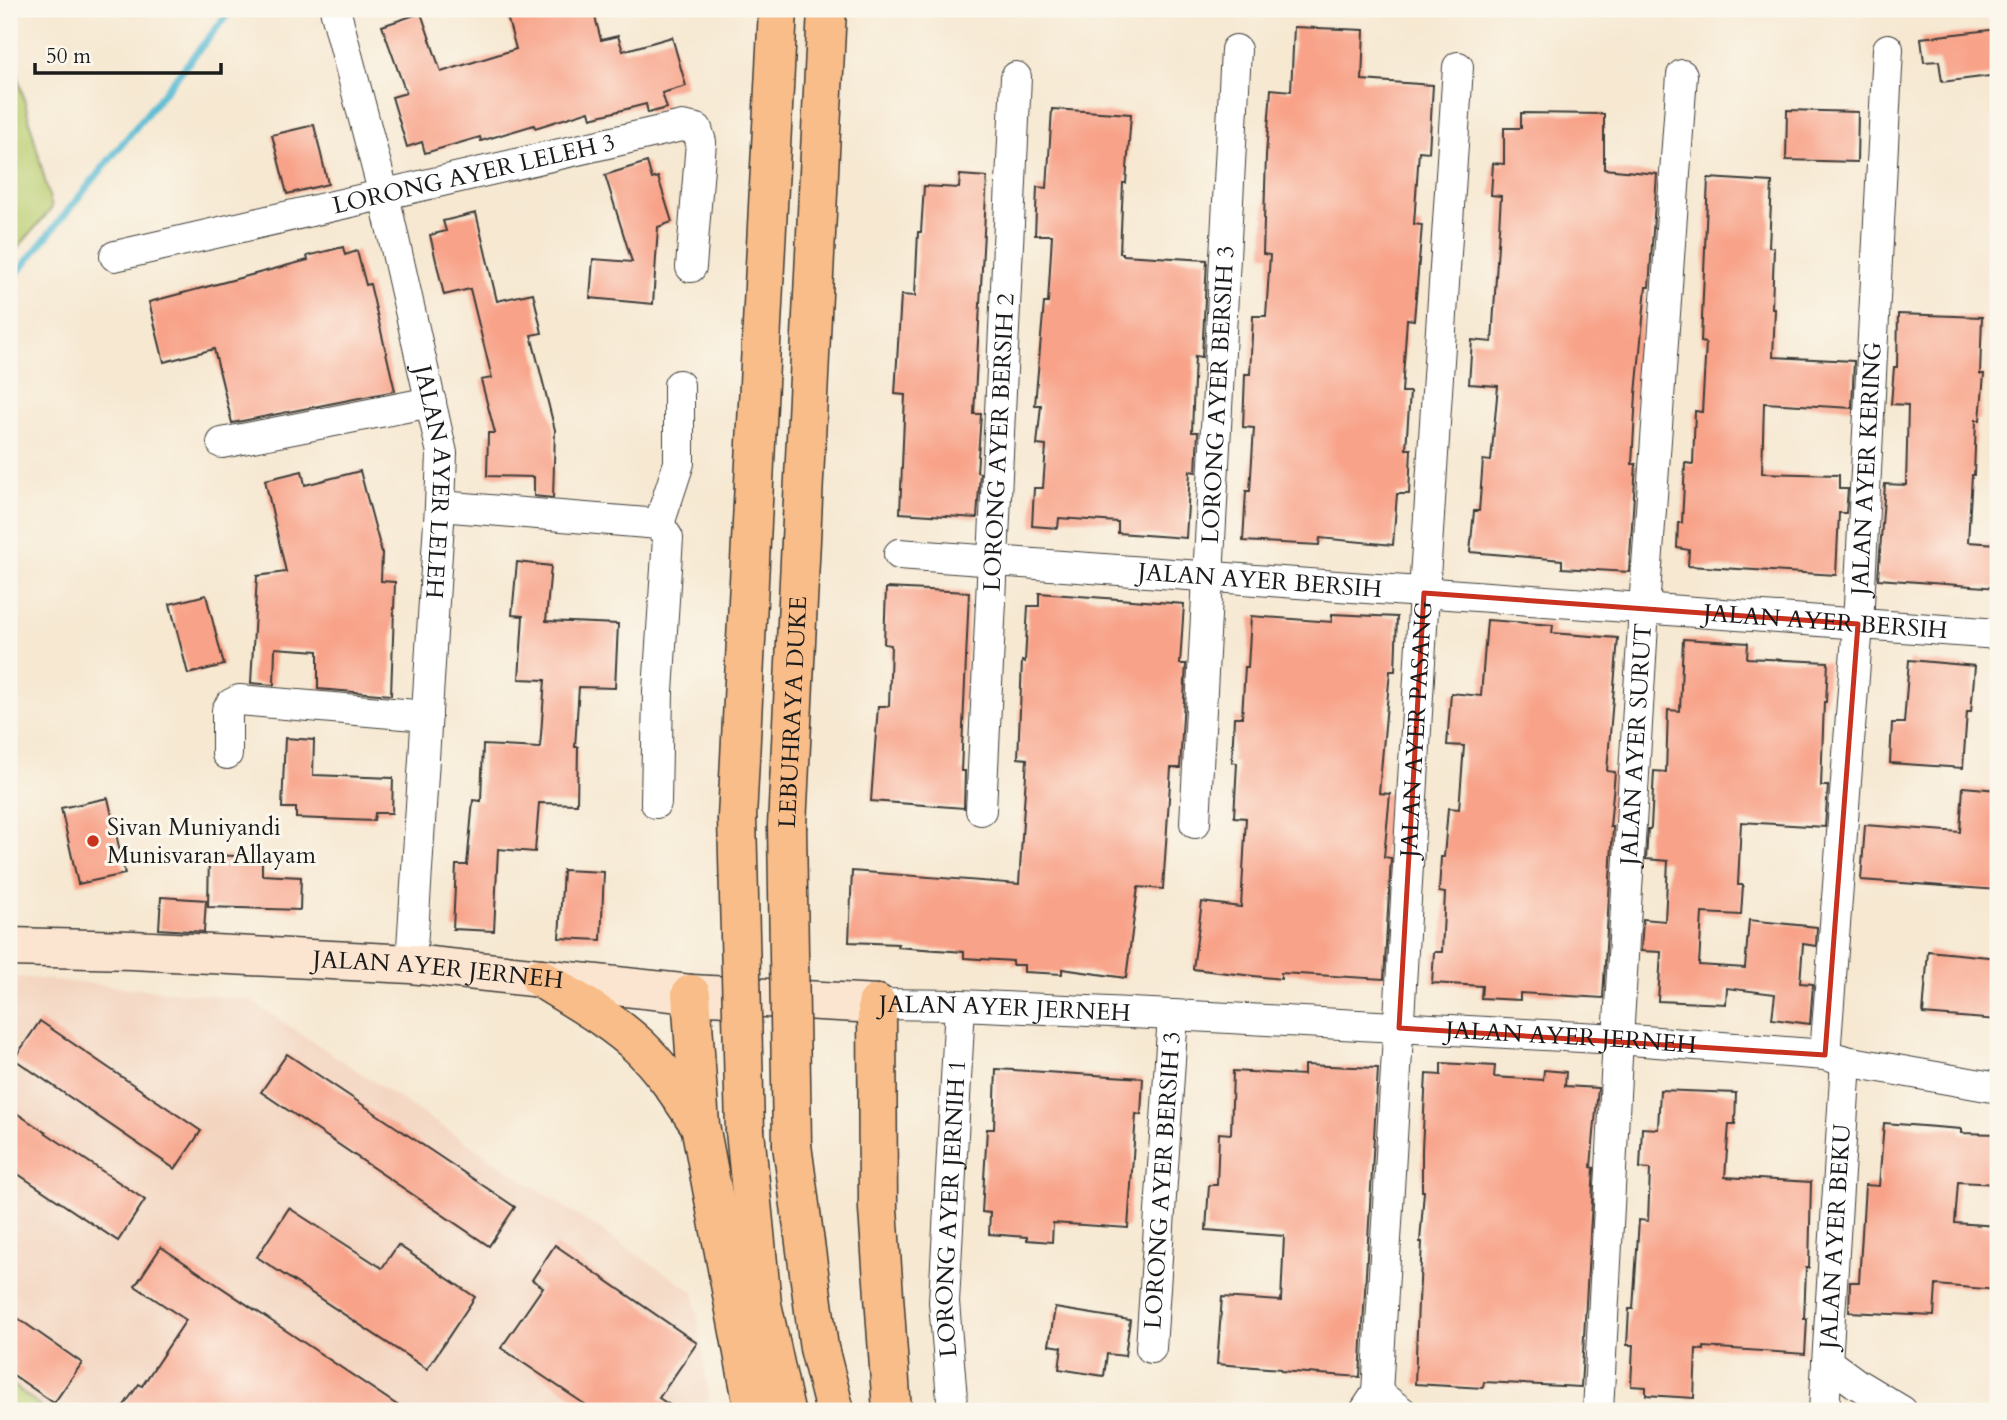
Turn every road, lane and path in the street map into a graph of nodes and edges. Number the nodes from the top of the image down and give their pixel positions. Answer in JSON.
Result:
{"nodes":[{"id":1,"x":335,"y":9,"type":"edge"},
{"id":2,"x":778,"y":9,"type":"edge"},
{"id":3,"x":827,"y":9,"type":"edge"},
{"id":4,"x":1888,"y":49,"type":"dead end"},
{"id":5,"x":1236,"y":50,"type":"dead end"},
{"id":6,"x":1458,"y":67,"type":"dead end"},
{"id":7,"x":1682,"y":75,"type":"dead end"},
{"id":8,"x":1016,"y":77,"type":"dead end"},
{"id":9,"x":384,"y":195,"type":"junction"},
{"id":10,"x":115,"y":256,"type":"dead end"},
{"id":11,"x":691,"y":267,"type":"dead end"},
{"id":12,"x":678,"y":385,"type":"dead end"},
{"id":13,"x":431,"y":402,"type":"junction"},
{"id":14,"x":222,"y":443,"type":"dead end"},
{"id":15,"x":440,"y":506,"type":"junction"},
{"id":16,"x":659,"y":524,"type":"junction"},
{"id":17,"x":899,"y":554,"type":"dead end"},
{"id":18,"x":994,"y":561,"type":"junction"},
{"id":19,"x":1208,"y":577,"type":"junction"},
{"id":20,"x":1424,"y":593,"type":"junction"},
{"id":21,"x":1644,"y":608,"type":"junction"},
{"id":22,"x":1858,"y":624,"type":"junction"},
{"id":23,"x":1998,"y":635,"type":"edge"},
{"id":24,"x":427,"y":716,"type":"junction"},
{"id":25,"x":227,"y":754,"type":"dead end"},
{"id":26,"x":656,"y":803,"type":"dead end"},
{"id":27,"x":981,"y":810,"type":"dead end"},
{"id":28,"x":1195,"y":823,"type":"dead end"},
{"id":29,"x":9,"y":947,"type":"edge"},
{"id":30,"x":411,"y":964,"type":"junction"},
{"id":31,"x":540,"y":978,"type":"junction"},
{"id":32,"x":691,"y":994,"type":"junction"},
{"id":33,"x":877,"y":1004,"type":"junction"},
{"id":34,"x":960,"y":1005,"type":"junction"},
{"id":35,"x":1173,"y":1015,"type":"junction"},
{"id":36,"x":1399,"y":1028,"type":"junction"},
{"id":37,"x":1618,"y":1039,"type":"junction"},
{"id":38,"x":1835,"y":1058,"type":"junction"},
{"id":39,"x":1998,"y":1088,"type":"edge"},
{"id":40,"x":700,"y":1125,"type":"junction"},
{"id":41,"x":1151,"y":1348,"type":"dead end"},
{"id":42,"x":1827,"y":1362,"type":"junction"},
{"id":43,"x":1371,"y":1402,"type":"edge"},
{"id":44,"x":754,"y":1411,"type":"edge"},
{"id":45,"x":785,"y":1411,"type":"edge"},
{"id":46,"x":835,"y":1411,"type":"edge"},
{"id":47,"x":892,"y":1411,"type":"edge"},
{"id":48,"x":953,"y":1411,"type":"edge"},
{"id":49,"x":1401,"y":1411,"type":"edge"},
{"id":50,"x":1598,"y":1411,"type":"edge"},
{"id":51,"x":1824,"y":1411,"type":"edge"},
{"id":52,"x":1902,"y":1411,"type":"edge"}],
"edges":[{"from":1,"to":9,"type":"street","name":"JALAN AYER LELEH"},
{"from":2,"to":45,"type":"highway","name":"LEBUHRAYA DUKE","bridge":true},
{"from":3,"to":46,"type":"highway","name":"LEBUHRAYA DUKE","bridge":true},
{"from":4,"to":22,"type":"street","name":"JALAN AYER KERING"},
{"from":5,"to":19,"type":"street","name":"LORONG AYER BERSIH 3"},
{"from":6,"to":20,"type":"street","name":"JALAN AYER PASANG"},
{"from":7,"to":21,"type":"street","name":"JALAN AYER SURUT"},
{"from":8,"to":18,"type":"street","name":"LORONG AYER BERSIH 2"},
{"from":9,"to":10,"type":"street","name":"LORONG AYER LELEH 3"},
{"from":9,"to":11,"type":"street","name":"LORONG AYER LELEH 3"},
{"from":9,"to":13,"type":"street","name":"JALAN AYER LELEH"},
{"from":12,"to":16,"type":"street"},
{"from":13,"to":14,"type":"street"},
{"from":13,"to":15,"type":"street","name":"JALAN AYER LELEH"},
{"from":15,"to":16,"type":"street"},
{"from":15,"to":24,"type":"street","name":"JALAN AYER LELEH"},
{"from":16,"to":26,"type":"street"},
{"from":17,"to":18,"type":"street","name":"JALAN AYER BERSIH"},
{"from":18,"to":19,"type":"street","name":"JALAN AYER BERSIH"},
{"from":18,"to":27,"type":"street","name":"LORONG AYER BERSIH 2"},
{"from":19,"to":20,"type":"street","name":"JALAN AYER BERSIH"},
{"from":19,"to":28,"type":"street","name":"LORONG AYER BERSIH 3"},
{"from":20,"to":21,"type":"street","name":"JALAN AYER BERSIH"},
{"from":20,"to":36,"type":"street","name":"JALAN AYER PASANG"},
{"from":21,"to":22,"type":"street","name":"JALAN AYER BERSIH"},
{"from":21,"to":37,"type":"street","name":"JALAN AYER SURUT"},
{"from":22,"to":23,"type":"street","name":"JALAN AYER BERSIH"},
{"from":22,"to":38,"type":"street","name":"JALAN AYER KERING"},
{"from":24,"to":25,"type":"street"},
{"from":24,"to":30,"type":"street","name":"JALAN AYER LELEH"},
{"from":29,"to":30,"type":"main road","name":"JALAN AYER JERNEH"},
{"from":30,"to":31,"type":"main road","name":"JALAN AYER JERNEH"},
{"from":31,"to":32,"type":"main road","name":"JALAN AYER JERNEH"},
{"from":31,"to":40,"type":"highway"},
{"from":32,"to":33,"type":"main road","name":"JALAN AYER JERNEH"},
{"from":32,"to":40,"type":"highway"},
{"from":33,"to":34,"type":"street","name":"JALAN AYER JERNEH"},
{"from":33,"to":47,"type":"highway"},
{"from":34,"to":35,"type":"street","name":"JALAN AYER JERNEH"},
{"from":34,"to":48,"type":"street","name":"LORONG AYER JERNIH 1"},
{"from":35,"to":36,"type":"street","name":"JALAN AYER JERNEH"},
{"from":35,"to":41,"type":"street","name":"LORONG AYER BERSIH 3"},
{"from":36,"to":37,"type":"street","name":"JALAN AYER JERNEH"},
{"from":36,"to":43,"type":"street","name":"JALAN AYER PASANG"},
{"from":37,"to":38,"type":"street","name":"JALAN AYER JERNEH"},
{"from":37,"to":50,"type":"street","name":"JALAN AYER SURUT"},
{"from":38,"to":39,"type":"street","name":"JALAN AYER JERNEH"},
{"from":38,"to":42,"type":"street","name":"JALAN AYER BEKU"},
{"from":40,"to":44,"type":"highway"},
{"from":42,"to":51,"type":"street","name":"JALAN AYER BEKU"},
{"from":42,"to":52,"type":"street"},
{"from":43,"to":49,"type":"street"}]}
